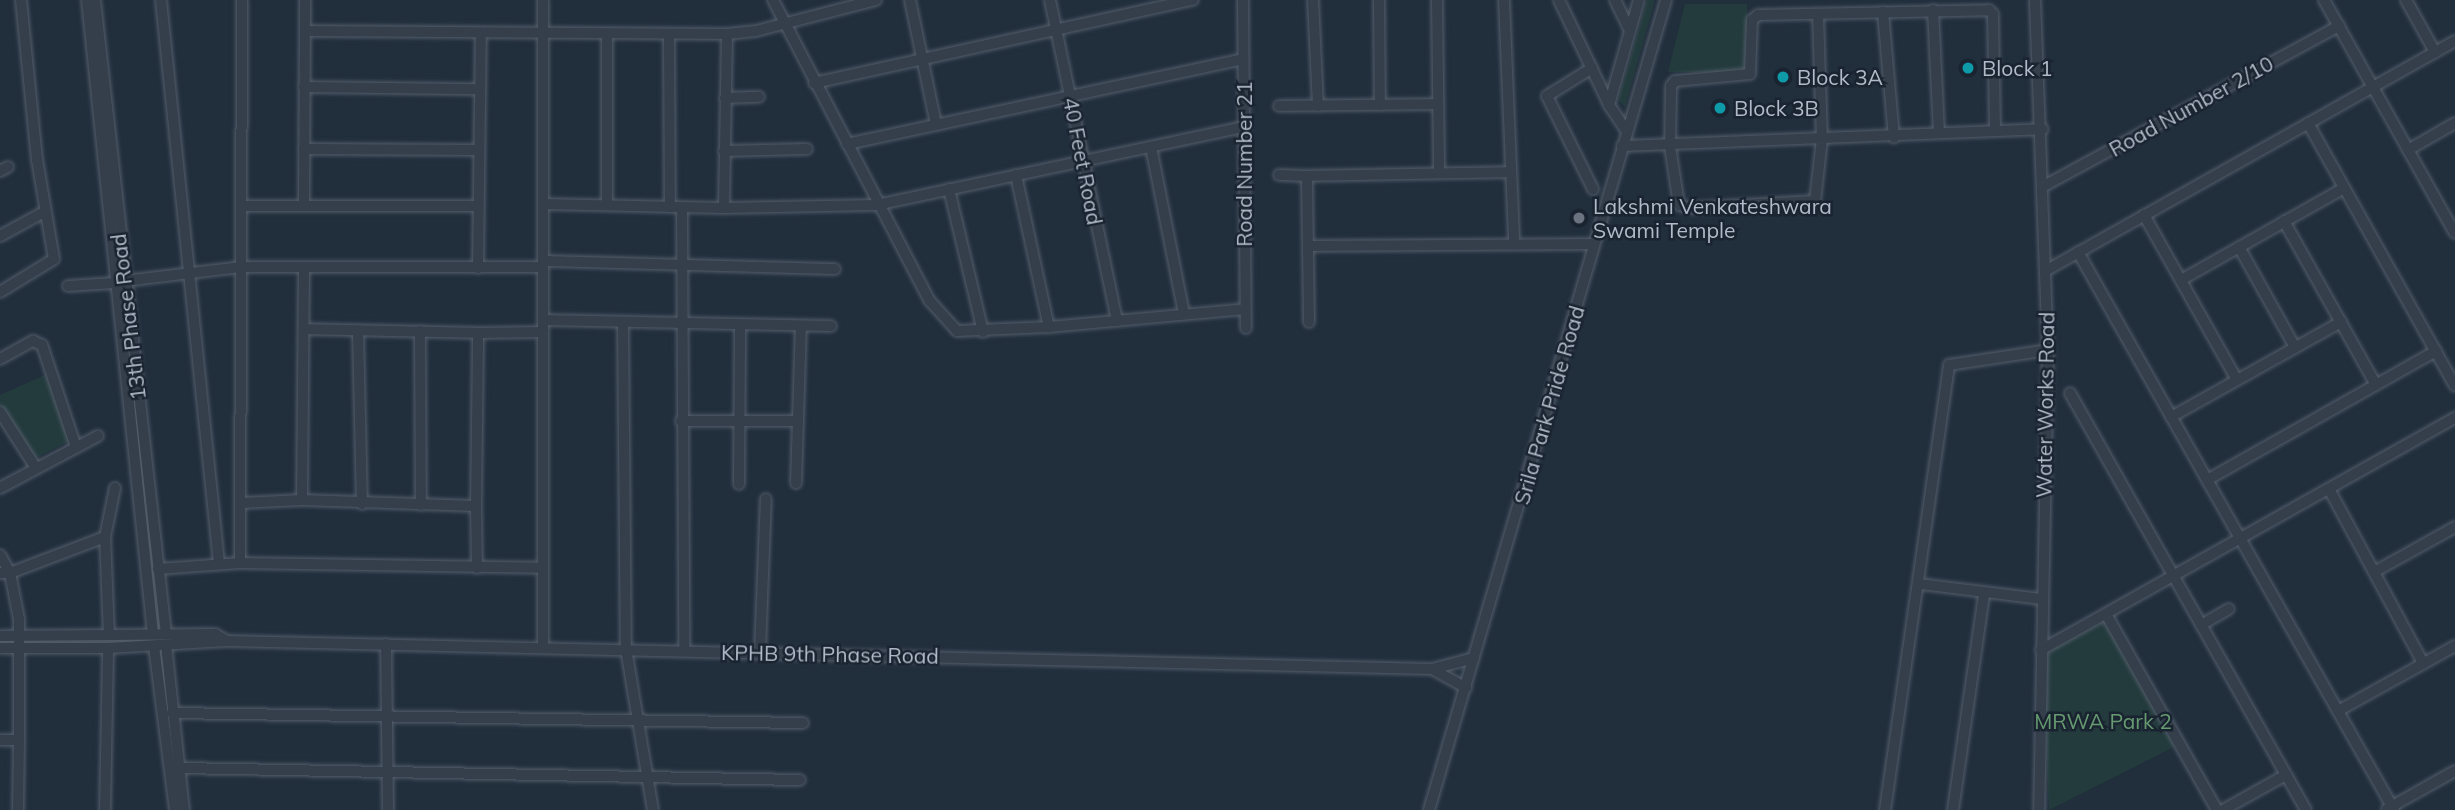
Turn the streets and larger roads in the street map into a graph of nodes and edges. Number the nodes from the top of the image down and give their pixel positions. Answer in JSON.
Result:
{"nodes":[{"id":1,"x":21,"y":0,"type":"edge"},
{"id":2,"x":87,"y":0,"type":"edge"},
{"id":3,"x":95,"y":0,"type":"edge"},
{"id":4,"x":161,"y":0,"type":"edge"},
{"id":5,"x":242,"y":0,"type":"edge"},
{"id":6,"x":305,"y":0,"type":"edge"},
{"id":7,"x":543,"y":0,"type":"edge"},
{"id":8,"x":773,"y":0,"type":"edge"},
{"id":9,"x":876,"y":0,"type":"edge"},
{"id":10,"x":910,"y":0,"type":"edge"},
{"id":11,"x":1050,"y":0,"type":"edge"},
{"id":12,"x":1193,"y":0,"type":"edge"},
{"id":13,"x":1243,"y":0,"type":"edge"},
{"id":14,"x":1313,"y":0,"type":"edge"},
{"id":15,"x":1379,"y":0,"type":"edge"},
{"id":16,"x":1437,"y":0,"type":"edge"},
{"id":17,"x":1504,"y":0,"type":"edge"},
{"id":18,"x":1559,"y":0,"type":"edge"},
{"id":19,"x":1615,"y":0,"type":"edge"},
{"id":20,"x":1639,"y":0,"type":"edge"},
{"id":21,"x":1666,"y":0,"type":"edge"},
{"id":22,"x":2035,"y":0,"type":"edge"},
{"id":23,"x":2324,"y":0,"type":"edge"},
{"id":24,"x":2406,"y":0,"type":"edge"},
{"id":25,"x":1164,"y":3,"type":"edge"},
{"id":26,"x":1933,"y":10,"type":"junction"},
{"id":27,"x":1883,"y":12,"type":"junction"},
{"id":28,"x":1818,"y":14,"type":"junction"},
{"id":29,"x":785,"y":23,"type":"junction"},
{"id":30,"x":2339,"y":26,"type":"junction"},
{"id":31,"x":1056,"y":29,"type":"junction"},
{"id":32,"x":305,"y":31,"type":"junction"},
{"id":33,"x":1630,"y":31,"type":"junction"},
{"id":34,"x":481,"y":33,"type":"junction"},
{"id":35,"x":543,"y":34,"type":"junction"},
{"id":36,"x":607,"y":34,"type":"junction"},
{"id":37,"x":669,"y":34,"type":"junction"},
{"id":38,"x":727,"y":34,"type":"junction"},
{"id":39,"x":2455,"y":41,"type":"edge"},
{"id":40,"x":2435,"y":52,"type":"junction"},
{"id":41,"x":922,"y":59,"type":"junction"},
{"id":42,"x":1244,"y":60,"type":"junction"},
{"id":43,"x":1592,"y":68,"type":"junction"},
{"id":44,"x":814,"y":83,"type":"junction"},
{"id":45,"x":304,"y":87,"type":"junction"},
{"id":46,"x":2373,"y":87,"type":"junction"},
{"id":47,"x":480,"y":89,"type":"junction"},
{"id":48,"x":1069,"y":95,"type":"junction"},
{"id":49,"x":759,"y":97,"type":"dead end"},
{"id":50,"x":725,"y":98,"type":"junction"},
{"id":51,"x":1438,"y":104,"type":"junction"},
{"id":52,"x":1380,"y":105,"type":"junction"},
{"id":53,"x":1609,"y":105,"type":"junction"},
{"id":54,"x":1279,"y":106,"type":"dead end"},
{"id":55,"x":1318,"y":106,"type":"junction"},
{"id":56,"x":2308,"y":123,"type":"junction"},
{"id":57,"x":2455,"y":123,"type":"edge"},
{"id":58,"x":936,"y":124,"type":"junction"},
{"id":59,"x":1244,"y":127,"type":"junction"},
{"id":60,"x":2043,"y":129,"type":"junction"},
{"id":61,"x":1995,"y":131,"type":"junction"},
{"id":62,"x":1628,"y":132,"type":"junction"},
{"id":63,"x":1939,"y":133,"type":"junction"},
{"id":64,"x":1894,"y":138,"type":"junction"},
{"id":65,"x":1822,"y":139,"type":"junction"},
{"id":66,"x":847,"y":144,"type":"junction"},
{"id":67,"x":1622,"y":146,"type":"junction"},
{"id":68,"x":1670,"y":146,"type":"junction"},
{"id":69,"x":1151,"y":147,"type":"junction"},
{"id":70,"x":304,"y":149,"type":"junction"},
{"id":71,"x":807,"y":149,"type":"dead end"},
{"id":72,"x":2408,"y":149,"type":"junction"},
{"id":73,"x":479,"y":150,"type":"junction"},
{"id":74,"x":724,"y":151,"type":"junction"},
{"id":75,"x":1083,"y":161,"type":"junction"},
{"id":76,"x":1511,"y":172,"type":"junction"},
{"id":77,"x":1439,"y":173,"type":"junction"},
{"id":78,"x":1016,"y":174,"type":"junction"},
{"id":79,"x":1279,"y":175,"type":"dead end"},
{"id":80,"x":1307,"y":176,"type":"junction"},
{"id":81,"x":2044,"y":186,"type":"junction"},
{"id":82,"x":2344,"y":188,"type":"junction"},
{"id":83,"x":949,"y":189,"type":"junction"},
{"id":84,"x":1593,"y":189,"type":"dead end"},
{"id":85,"x":543,"y":204,"type":"junction"},
{"id":86,"x":607,"y":205,"type":"junction"},
{"id":87,"x":876,"y":205,"type":"junction"},
{"id":88,"x":243,"y":206,"type":"junction"},
{"id":89,"x":304,"y":206,"type":"junction"},
{"id":90,"x":478,"y":206,"type":"junction"},
{"id":91,"x":670,"y":207,"type":"junction"},
{"id":92,"x":682,"y":207,"type":"junction"},
{"id":93,"x":724,"y":208,"type":"junction"},
{"id":94,"x":44,"y":212,"type":"junction"},
{"id":95,"x":2144,"y":215,"type":"junction"},
{"id":96,"x":2284,"y":221,"type":"junction"},
{"id":97,"x":2455,"y":233,"type":"edge"},
{"id":98,"x":0,"y":236,"type":"edge"},
{"id":99,"x":1514,"y":243,"type":"junction"},
{"id":100,"x":115,"y":244,"type":"junction"},
{"id":101,"x":1594,"y":244,"type":"junction"},
{"id":102,"x":1309,"y":246,"type":"junction"},
{"id":103,"x":2239,"y":247,"type":"junction"},
{"id":104,"x":2078,"y":252,"type":"junction"},
{"id":105,"x":543,"y":264,"type":"junction"},
{"id":106,"x":681,"y":265,"type":"junction"},
{"id":107,"x":242,"y":267,"type":"junction"},
{"id":108,"x":304,"y":267,"type":"junction"},
{"id":109,"x":478,"y":268,"type":"junction"},
{"id":110,"x":835,"y":269,"type":"dead end"},
{"id":111,"x":2047,"y":270,"type":"junction"},
{"id":112,"x":191,"y":272,"type":"junction"},
{"id":113,"x":2181,"y":280,"type":"junction"},
{"id":114,"x":119,"y":282,"type":"junction"},
{"id":115,"x":68,"y":286,"type":"dead end"},
{"id":116,"x":0,"y":292,"type":"edge"},
{"id":117,"x":1245,"y":309,"type":"junction"},
{"id":118,"x":1184,"y":314,"type":"junction"},
{"id":119,"x":123,"y":320,"type":"junction"},
{"id":120,"x":543,"y":320,"type":"junction"},
{"id":121,"x":1117,"y":321,"type":"junction"},
{"id":122,"x":1309,"y":322,"type":"dead end"},
{"id":123,"x":2341,"y":322,"type":"junction"},
{"id":124,"x":623,"y":323,"type":"junction"},
{"id":125,"x":681,"y":324,"type":"junction"},
{"id":126,"x":740,"y":326,"type":"junction"},
{"id":127,"x":801,"y":326,"type":"junction"},
{"id":128,"x":831,"y":327,"type":"dead end"},
{"id":129,"x":1049,"y":327,"type":"junction"},
{"id":130,"x":1246,"y":328,"type":"dead end"},
{"id":131,"x":304,"y":329,"type":"junction"},
{"id":132,"x":358,"y":330,"type":"junction"},
{"id":133,"x":420,"y":331,"type":"junction"},
{"id":134,"x":543,"y":332,"type":"junction"},
{"id":135,"x":983,"y":332,"type":"junction"},
{"id":136,"x":478,"y":333,"type":"junction"},
{"id":137,"x":2295,"y":347,"type":"junction"},
{"id":138,"x":2048,"y":350,"type":"junction"},
{"id":139,"x":2436,"y":351,"type":"junction"},
{"id":140,"x":0,"y":359,"type":"edge"},
{"id":141,"x":2237,"y":380,"type":"junction"},
{"id":142,"x":2376,"y":385,"type":"junction"},
{"id":143,"x":2455,"y":386,"type":"edge"},
{"id":144,"x":2070,"y":393,"type":"dead end"},
{"id":145,"x":0,"y":412,"type":"edge"},
{"id":146,"x":2171,"y":417,"type":"junction"},
{"id":147,"x":2455,"y":418,"type":"edge"},
{"id":148,"x":681,"y":421,"type":"junction"},
{"id":149,"x":739,"y":421,"type":"junction"},
{"id":150,"x":797,"y":421,"type":"junction"},
{"id":151,"x":98,"y":436,"type":"dead end"},
{"id":152,"x":76,"y":447,"type":"junction"},
{"id":153,"x":36,"y":468,"type":"junction"},
{"id":154,"x":2207,"y":480,"type":"junction"},
{"id":155,"x":796,"y":482,"type":"dead end"},
{"id":156,"x":739,"y":484,"type":"dead end"},
{"id":157,"x":0,"y":488,"type":"edge"},
{"id":158,"x":115,"y":488,"type":"dead end"},
{"id":159,"x":2329,"y":489,"type":"junction"},
{"id":160,"x":766,"y":499,"type":"dead end"},
{"id":161,"x":302,"y":500,"type":"junction"},
{"id":162,"x":241,"y":503,"type":"junction"},
{"id":163,"x":362,"y":504,"type":"junction"},
{"id":164,"x":421,"y":505,"type":"junction"},
{"id":165,"x":476,"y":506,"type":"junction"},
{"id":166,"x":2455,"y":527,"type":"edge"},
{"id":167,"x":105,"y":537,"type":"junction"},
{"id":168,"x":2240,"y":538,"type":"junction"},
{"id":169,"x":0,"y":555,"type":"edge"},
{"id":170,"x":219,"y":562,"type":"junction"},
{"id":171,"x":240,"y":563,"type":"junction"},
{"id":172,"x":477,"y":568,"type":"junction"},
{"id":173,"x":542,"y":568,"type":"junction"},
{"id":174,"x":158,"y":569,"type":"junction"},
{"id":175,"x":2374,"y":572,"type":"junction"},
{"id":176,"x":5,"y":573,"type":"edge"},
{"id":177,"x":2174,"y":576,"type":"junction"},
{"id":178,"x":1920,"y":583,"type":"junction"},
{"id":179,"x":1984,"y":594,"type":"junction"},
{"id":180,"x":2040,"y":599,"type":"junction"},
{"id":181,"x":2229,"y":610,"type":"dead end"},
{"id":182,"x":2106,"y":614,"type":"junction"},
{"id":183,"x":2201,"y":625,"type":"junction"},
{"id":184,"x":153,"y":634,"type":"junction"},
{"id":185,"x":109,"y":635,"type":"junction"},
{"id":186,"x":0,"y":636,"type":"edge"},
{"id":187,"x":19,"y":636,"type":"junction"},
{"id":188,"x":166,"y":640,"type":"junction"},
{"id":189,"x":386,"y":644,"type":"junction"},
{"id":190,"x":154,"y":646,"type":"junction"},
{"id":191,"x":2455,"y":646,"type":"edge"},
{"id":192,"x":0,"y":648,"type":"edge"},
{"id":193,"x":18,"y":648,"type":"junction"},
{"id":194,"x":108,"y":648,"type":"junction"},
{"id":195,"x":543,"y":648,"type":"junction"},
{"id":196,"x":626,"y":649,"type":"junction"},
{"id":197,"x":2041,"y":650,"type":"junction"},
{"id":198,"x":684,"y":651,"type":"junction"},
{"id":199,"x":760,"y":652,"type":"junction"},
{"id":200,"x":1474,"y":659,"type":"junction"},
{"id":201,"x":2423,"y":663,"type":"junction"},
{"id":202,"x":1432,"y":669,"type":"junction"},
{"id":203,"x":1465,"y":688,"type":"junction"},
{"id":204,"x":2338,"y":711,"type":"junction"},
{"id":205,"x":172,"y":713,"type":"junction"},
{"id":206,"x":387,"y":718,"type":"junction"},
{"id":207,"x":635,"y":722,"type":"junction"},
{"id":208,"x":803,"y":723,"type":"dead end"},
{"id":209,"x":0,"y":740,"type":"edge"},
{"id":210,"x":19,"y":740,"type":"junction"},
{"id":211,"x":180,"y":768,"type":"junction"},
{"id":212,"x":2455,"y":771,"type":"edge"},
{"id":213,"x":387,"y":773,"type":"junction"},
{"id":214,"x":2286,"y":775,"type":"junction"},
{"id":215,"x":649,"y":779,"type":"junction"},
{"id":216,"x":800,"y":780,"type":"dead end"},
{"id":217,"x":2391,"y":809,"type":"edge"},
{"id":218,"x":18,"y":810,"type":"edge"},
{"id":219,"x":105,"y":810,"type":"edge"},
{"id":220,"x":175,"y":810,"type":"edge"},
{"id":221,"x":184,"y":810,"type":"edge"},
{"id":222,"x":388,"y":810,"type":"edge"},
{"id":223,"x":653,"y":810,"type":"edge"},
{"id":224,"x":1429,"y":810,"type":"edge"},
{"id":225,"x":1885,"y":810,"type":"edge"},
{"id":226,"x":1953,"y":810,"type":"edge"},
{"id":227,"x":2039,"y":810,"type":"edge"},
{"id":228,"x":2217,"y":810,"type":"edge"},
{"id":229,"x":2223,"y":810,"type":"edge"},
{"id":230,"x":2306,"y":810,"type":"edge"}],
"edges":[{"from":1,"to":94,"type":"street"},
{"from":2,"to":100,"type":"street","name":"13th Phase Road"},
{"from":3,"to":100,"type":"street","name":"13th Phase Road"},
{"from":4,"to":112,"type":"street"},
{"from":5,"to":88,"type":"street"},
{"from":6,"to":32,"type":"street"},
{"from":7,"to":35,"type":"street"},
{"from":8,"to":29,"type":"street"},
{"from":9,"to":29,"type":"street"},
{"from":10,"to":41,"type":"street"},
{"from":11,"to":31,"type":"street","name":"40 Feet Road"},
{"from":12,"to":25,"type":"street"},
{"from":13,"to":42,"type":"street","name":"Road Number 21"},
{"from":14,"to":55,"type":"street"},
{"from":15,"to":52,"type":"street"},
{"from":16,"to":51,"type":"street"},
{"from":17,"to":76,"type":"street"},
{"from":18,"to":43,"type":"street"},
{"from":19,"to":33,"type":"street"},
{"from":20,"to":33,"type":"street"},
{"from":21,"to":62,"type":"street","name":"Srila Park Pride Road"},
{"from":22,"to":60,"type":"street","name":"Water Works Road"},
{"from":23,"to":30,"type":"street"},
{"from":24,"to":40,"type":"street"},
{"from":25,"to":31,"type":"street"},
{"from":26,"to":27,"type":"street"},
{"from":26,"to":61,"type":"street"},
{"from":26,"to":63,"type":"street"},
{"from":27,"to":28,"type":"street"},
{"from":27,"to":64,"type":"street"},
{"from":28,"to":65,"type":"street"},
{"from":28,"to":68,"type":"street"},
{"from":29,"to":38,"type":"street"},
{"from":29,"to":44,"type":"street"},
{"from":30,"to":46,"type":"street"},
{"from":30,"to":81,"type":"street","name":"Road Number 2/10"},
{"from":31,"to":41,"type":"street"},
{"from":31,"to":48,"type":"street","name":"40 Feet Road"},
{"from":32,"to":34,"type":"street"},
{"from":32,"to":45,"type":"street"},
{"from":33,"to":53,"type":"street"},
{"from":34,"to":35,"type":"street"},
{"from":34,"to":47,"type":"street"},
{"from":35,"to":36,"type":"street"},
{"from":35,"to":85,"type":"street"},
{"from":36,"to":37,"type":"street"},
{"from":36,"to":86,"type":"street"},
{"from":37,"to":38,"type":"street"},
{"from":37,"to":91,"type":"street"},
{"from":38,"to":50,"type":"street"},
{"from":39,"to":40,"type":"street"},
{"from":40,"to":46,"type":"street"},
{"from":41,"to":44,"type":"street"},
{"from":41,"to":58,"type":"street"},
{"from":42,"to":48,"type":"street"},
{"from":42,"to":59,"type":"street","name":"Road Number 21"},
{"from":43,"to":53,"type":"street"},
{"from":43,"to":84,"type":"street"},
{"from":44,"to":66,"type":"street"},
{"from":45,"to":47,"type":"street"},
{"from":45,"to":70,"type":"street"},
{"from":46,"to":56,"type":"street"},
{"from":46,"to":72,"type":"street"},
{"from":47,"to":73,"type":"street"},
{"from":48,"to":58,"type":"street"},
{"from":48,"to":75,"type":"street","name":"40 Feet Road"},
{"from":49,"to":50,"type":"street"},
{"from":50,"to":74,"type":"street"},
{"from":51,"to":52,"type":"street"},
{"from":51,"to":77,"type":"street"},
{"from":52,"to":55,"type":"street"},
{"from":53,"to":62,"type":"street"},
{"from":54,"to":55,"type":"street"},
{"from":56,"to":82,"type":"street"},
{"from":56,"to":95,"type":"street"},
{"from":57,"to":72,"type":"street"},
{"from":58,"to":66,"type":"street"},
{"from":59,"to":69,"type":"street"},
{"from":59,"to":117,"type":"street","name":"Road Number 21"},
{"from":60,"to":61,"type":"street"},
{"from":60,"to":81,"type":"street","name":"Water Works Road"},
{"from":61,"to":63,"type":"street"},
{"from":62,"to":67,"type":"street","name":"Srila Park Pride Road"},
{"from":63,"to":64,"type":"street"},
{"from":64,"to":65,"type":"street"},
{"from":65,"to":68,"type":"street"},
{"from":65,"to":68,"type":"street"},
{"from":66,"to":87,"type":"street"},
{"from":67,"to":68,"type":"street"},
{"from":67,"to":101,"type":"street","name":"Srila Park Pride Road"},
{"from":69,"to":75,"type":"street"},
{"from":69,"to":118,"type":"street"},
{"from":70,"to":73,"type":"street"},
{"from":70,"to":89,"type":"street"},
{"from":71,"to":74,"type":"street"},
{"from":72,"to":97,"type":"street"},
{"from":73,"to":90,"type":"street"},
{"from":74,"to":93,"type":"street"},
{"from":75,"to":78,"type":"street"},
{"from":75,"to":121,"type":"street","name":"40 Feet Road"},
{"from":76,"to":77,"type":"street"},
{"from":76,"to":99,"type":"street"},
{"from":77,"to":80,"type":"street"},
{"from":78,"to":83,"type":"street"},
{"from":78,"to":129,"type":"street"},
{"from":79,"to":80,"type":"street"},
{"from":80,"to":102,"type":"street"},
{"from":81,"to":111,"type":"street","name":"Water Works Road"},
{"from":82,"to":96,"type":"street"},
{"from":82,"to":139,"type":"street"},
{"from":83,"to":87,"type":"street"},
{"from":83,"to":135,"type":"street"},
{"from":85,"to":86,"type":"street"},
{"from":85,"to":105,"type":"street"},
{"from":86,"to":91,"type":"street"},
{"from":87,"to":93,"type":"street"},
{"from":87,"to":135,"type":"street"},
{"from":88,"to":89,"type":"street"},
{"from":88,"to":107,"type":"street"},
{"from":89,"to":90,"type":"street"},
{"from":90,"to":109,"type":"street"},
{"from":91,"to":92,"type":"street"},
{"from":92,"to":93,"type":"street"},
{"from":92,"to":106,"type":"street"},
{"from":94,"to":98,"type":"street"},
{"from":94,"to":116,"type":"street"},
{"from":95,"to":104,"type":"street"},
{"from":95,"to":113,"type":"street"},
{"from":96,"to":103,"type":"street"},
{"from":96,"to":123,"type":"street"},
{"from":99,"to":101,"type":"street"},
{"from":99,"to":102,"type":"street"},
{"from":100,"to":114,"type":"street","name":"13th Phase Road"},
{"from":101,"to":200,"type":"street","name":"Srila Park Pride Road"},
{"from":102,"to":122,"type":"street"},
{"from":103,"to":113,"type":"street"},
{"from":103,"to":137,"type":"street"},
{"from":104,"to":111,"type":"street"},
{"from":104,"to":146,"type":"street"},
{"from":105,"to":106,"type":"street"},
{"from":105,"to":109,"type":"street"},
{"from":105,"to":120,"type":"street"},
{"from":106,"to":110,"type":"street"},
{"from":106,"to":125,"type":"street"},
{"from":107,"to":108,"type":"street"},
{"from":107,"to":112,"type":"street"},
{"from":107,"to":162,"type":"street"},
{"from":108,"to":109,"type":"street"},
{"from":108,"to":131,"type":"street"},
{"from":111,"to":138,"type":"street","name":"Water Works Road"},
{"from":112,"to":114,"type":"street"},
{"from":112,"to":170,"type":"street"},
{"from":113,"to":141,"type":"street"},
{"from":114,"to":115,"type":"street"},
{"from":114,"to":119,"type":"street","name":"13th Phase Road"},
{"from":117,"to":118,"type":"street"},
{"from":117,"to":130,"type":"street","name":"Road Number 21"},
{"from":118,"to":121,"type":"street"},
{"from":119,"to":174,"type":"street","name":"13th Phase Road"},
{"from":119,"to":184,"type":"street","name":"13th Phase Road"},
{"from":120,"to":124,"type":"street"},
{"from":120,"to":134,"type":"street"},
{"from":121,"to":129,"type":"street"},
{"from":123,"to":137,"type":"street"},
{"from":123,"to":142,"type":"street"},
{"from":124,"to":125,"type":"street"},
{"from":124,"to":196,"type":"street"},
{"from":125,"to":126,"type":"street"},
{"from":125,"to":148,"type":"street"},
{"from":126,"to":127,"type":"street"},
{"from":126,"to":149,"type":"street"},
{"from":127,"to":128,"type":"street"},
{"from":127,"to":150,"type":"street"},
{"from":129,"to":135,"type":"street"},
{"from":131,"to":132,"type":"street"},
{"from":131,"to":161,"type":"street"},
{"from":132,"to":133,"type":"street"},
{"from":132,"to":163,"type":"street"},
{"from":133,"to":136,"type":"street"},
{"from":133,"to":164,"type":"street"},
{"from":134,"to":136,"type":"street"},
{"from":134,"to":173,"type":"street"},
{"from":136,"to":165,"type":"street"},
{"from":137,"to":141,"type":"street"},
{"from":138,"to":178,"type":"street"},
{"from":138,"to":180,"type":"street","name":"Water Works Road"},
{"from":139,"to":142,"type":"street"},
{"from":139,"to":143,"type":"street"},
{"from":140,"to":152,"type":"street"},
{"from":141,"to":146,"type":"street"},
{"from":142,"to":154,"type":"street"},
{"from":144,"to":177,"type":"street"},
{"from":145,"to":153,"type":"street"},
{"from":146,"to":154,"type":"street"},
{"from":147,"to":159,"type":"street"},
{"from":148,"to":149,"type":"street"},
{"from":148,"to":198,"type":"street"},
{"from":149,"to":150,"type":"street"},
{"from":149,"to":156,"type":"street"},
{"from":150,"to":155,"type":"street"},
{"from":151,"to":152,"type":"street"},
{"from":152,"to":153,"type":"street"},
{"from":153,"to":157,"type":"street"},
{"from":154,"to":168,"type":"street"},
{"from":158,"to":167,"type":"street"},
{"from":159,"to":168,"type":"street"},
{"from":159,"to":175,"type":"street"},
{"from":160,"to":199,"type":"street"},
{"from":161,"to":162,"type":"street"},
{"from":161,"to":163,"type":"street"},
{"from":162,"to":171,"type":"street"},
{"from":163,"to":164,"type":"street"},
{"from":164,"to":165,"type":"street"},
{"from":165,"to":172,"type":"street"},
{"from":166,"to":175,"type":"street"},
{"from":167,"to":176,"type":"street"},
{"from":167,"to":185,"type":"street"},
{"from":168,"to":177,"type":"street"},
{"from":168,"to":204,"type":"street"},
{"from":169,"to":176,"type":"street"},
{"from":170,"to":171,"type":"street"},
{"from":170,"to":174,"type":"street"},
{"from":171,"to":172,"type":"street"},
{"from":172,"to":173,"type":"street"},
{"from":173,"to":195,"type":"street"},
{"from":174,"to":188,"type":"street","name":"13th Phase Road"},
{"from":175,"to":201,"type":"street"},
{"from":176,"to":187,"type":"street"},
{"from":177,"to":182,"type":"street"},
{"from":177,"to":183,"type":"street"},
{"from":178,"to":179,"type":"street"},
{"from":178,"to":225,"type":"street"},
{"from":179,"to":180,"type":"street"},
{"from":179,"to":226,"type":"street"},
{"from":180,"to":197,"type":"street","name":"Water Works Road"},
{"from":181,"to":183,"type":"street"},
{"from":182,"to":197,"type":"street"},
{"from":182,"to":228,"type":"street"},
{"from":183,"to":214,"type":"street"},
{"from":184,"to":185,"type":"street","name":"KPHB 9th Phase Road"},
{"from":184,"to":188,"type":"street","name":"KPHB 9th Phase Road"},
{"from":185,"to":187,"type":"street","name":"KPHB 9th Phase Road"},
{"from":186,"to":187,"type":"street","name":"KPHB 9th Phase Road"},
{"from":187,"to":193,"type":"street"},
{"from":188,"to":189,"type":"street","name":"KPHB 9th Phase Road"},
{"from":188,"to":190,"type":"street","name":"KPHB 9th Phase Road"},
{"from":188,"to":205,"type":"street","name":"13th Phase Road"},
{"from":189,"to":195,"type":"street","name":"KPHB 9th Phase Road"},
{"from":189,"to":206,"type":"street"},
{"from":190,"to":194,"type":"street","name":"KPHB 9th Phase Road"},
{"from":190,"to":220,"type":"street"},
{"from":191,"to":201,"type":"street"},
{"from":192,"to":193,"type":"street","name":"KPHB 9th Phase Road"},
{"from":193,"to":194,"type":"street","name":"KPHB 9th Phase Road"},
{"from":193,"to":210,"type":"street"},
{"from":194,"to":219,"type":"street"},
{"from":195,"to":196,"type":"street","name":"KPHB 9th Phase Road"},
{"from":196,"to":198,"type":"street","name":"KPHB 9th Phase Road"},
{"from":196,"to":207,"type":"street"},
{"from":197,"to":227,"type":"street","name":"Water Works Road"},
{"from":198,"to":199,"type":"street","name":"KPHB 9th Phase Road"},
{"from":199,"to":202,"type":"street","name":"KPHB 9th Phase Road"},
{"from":200,"to":202,"type":"street","name":"KPHB 9th Phase Road"},
{"from":200,"to":203,"type":"street","name":"Srila Park Pride Road"},
{"from":201,"to":204,"type":"street"},
{"from":202,"to":203,"type":"street","name":"KPHB 9th Phase Road"},
{"from":203,"to":224,"type":"street","name":"Srila Park Pride Road"},
{"from":204,"to":217,"type":"street"},
{"from":205,"to":206,"type":"street"},
{"from":205,"to":211,"type":"street","name":"13th Phase Road"},
{"from":206,"to":207,"type":"street"},
{"from":206,"to":213,"type":"street"},
{"from":207,"to":208,"type":"street"},
{"from":207,"to":215,"type":"street"},
{"from":209,"to":210,"type":"street"},
{"from":210,"to":218,"type":"street"},
{"from":211,"to":213,"type":"street"},
{"from":211,"to":221,"type":"street","name":"13th Phase Road"},
{"from":212,"to":217,"type":"street"},
{"from":213,"to":215,"type":"street"},
{"from":213,"to":222,"type":"street"},
{"from":214,"to":229,"type":"street"},
{"from":214,"to":230,"type":"street"},
{"from":215,"to":216,"type":"street"},
{"from":215,"to":223,"type":"street"}]}
